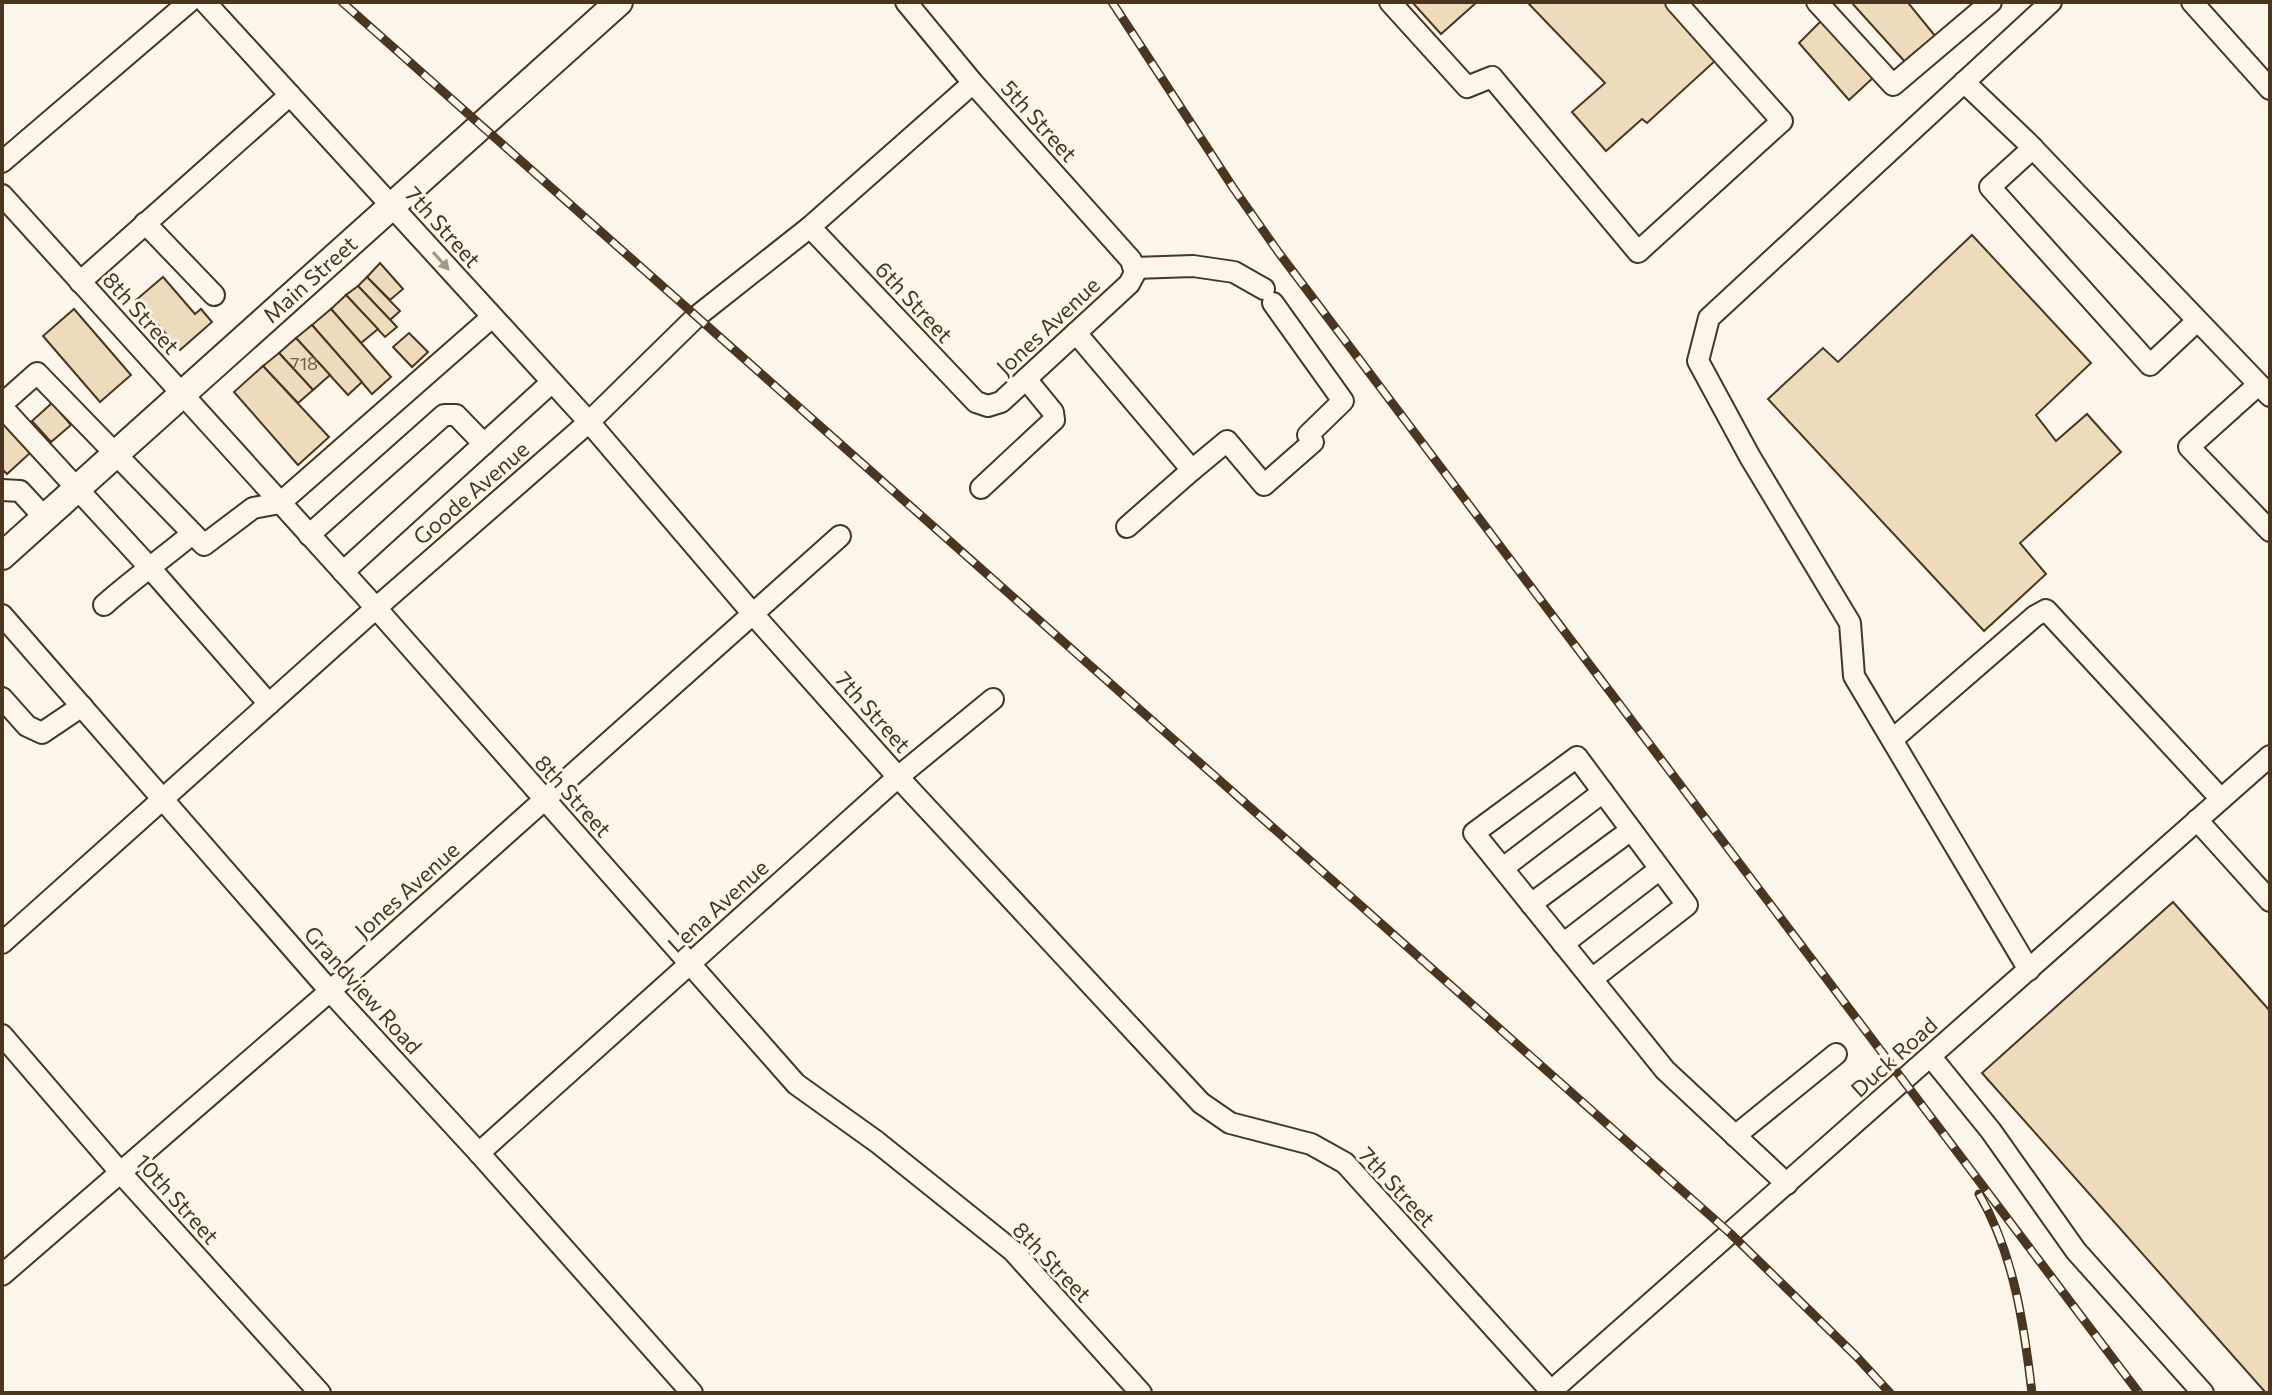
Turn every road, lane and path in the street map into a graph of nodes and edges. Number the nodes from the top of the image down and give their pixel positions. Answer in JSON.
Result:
{"nodes":[{"id":1,"x":189,"y":2,"type":"edge"},
{"id":2,"x":205,"y":2,"type":"edge"},
{"id":3,"x":906,"y":2,"type":"edge"},
{"id":4,"x":1390,"y":2,"type":"edge"},
{"id":5,"x":1676,"y":2,"type":"edge"},
{"id":6,"x":1817,"y":2,"type":"edge"},
{"id":7,"x":1991,"y":2,"type":"edge"},
{"id":8,"x":2051,"y":2,"type":"edge"},
{"id":9,"x":2192,"y":2,"type":"edge"},
{"id":10,"x":611,"y":5,"type":"edge"},
{"id":11,"x":1964,"y":82,"type":"junction"},
{"id":12,"x":973,"y":83,"type":"junction"},
{"id":13,"x":2270,"y":89,"type":"edge"},
{"id":14,"x":290,"y":95,"type":"junction"},
{"id":15,"x":2033,"y":148,"type":"junction"},
{"id":16,"x":2,"y":162,"type":"edge"},
{"id":17,"x":2,"y":195,"type":"edge"},
{"id":18,"x":391,"y":205,"type":"junction"},
{"id":19,"x":145,"y":223,"type":"junction"},
{"id":20,"x":810,"y":227,"type":"junction"},
{"id":21,"x":1135,"y":270,"type":"junction"},
{"id":22,"x":80,"y":282,"type":"junction"},
{"id":23,"x":214,"y":295,"type":"dead end"},
{"id":24,"x":492,"y":317,"type":"junction"},
{"id":25,"x":2197,"y":321,"type":"junction"},
{"id":26,"x":1076,"y":333,"type":"junction"},
{"id":27,"x":1026,"y":379,"type":"junction"},
{"id":28,"x":552,"y":382,"type":"junction"},
{"id":29,"x":2264,"y":390,"type":"edge"},
{"id":30,"x":181,"y":394,"type":"junction"},
{"id":31,"x":2,"y":406,"type":"edge"},
{"id":32,"x":988,"y":406,"type":"joint"},
{"id":33,"x":589,"y":422,"type":"junction"},
{"id":34,"x":484,"y":444,"type":"junction"},
{"id":35,"x":114,"y":454,"type":"junction"},
{"id":36,"x":1192,"y":470,"type":"junction"},
{"id":37,"x":77,"y":488,"type":"junction"},
{"id":38,"x":981,"y":488,"type":"dead end"},
{"id":39,"x":8,"y":493,"type":"edge"},
{"id":40,"x":280,"y":503,"type":"junction"},
{"id":41,"x":44,"y":517,"type":"junction"},
{"id":42,"x":1127,"y":527,"type":"dead end"},
{"id":43,"x":2270,"y":531,"type":"edge"},
{"id":44,"x":192,"y":534,"type":"junction"},
{"id":45,"x":309,"y":535,"type":"junction"},
{"id":46,"x":840,"y":536,"type":"dead end"},
{"id":47,"x":2,"y":556,"type":"edge"},
{"id":48,"x":151,"y":569,"type":"junction"},
{"id":49,"x":343,"y":572,"type":"junction"},
{"id":50,"x":104,"y":605,"type":"dead end"},
{"id":51,"x":376,"y":608,"type":"junction"},
{"id":52,"x":753,"y":614,"type":"junction"},
{"id":53,"x":2,"y":615,"type":"edge"},
{"id":54,"x":2,"y":698,"type":"edge"},
{"id":55,"x":993,"y":699,"type":"dead end"},
{"id":56,"x":269,"y":704,"type":"junction"},
{"id":57,"x":82,"y":706,"type":"junction"},
{"id":58,"x":1893,"y":739,"type":"junction"},
{"id":59,"x":2270,"y":756,"type":"edge"},
{"id":60,"x":898,"y":777,"type":"junction"},
{"id":61,"x":1603,"y":792,"type":"junction"},
{"id":62,"x":163,"y":797,"type":"junction"},
{"id":63,"x":2221,"y":799,"type":"junction"},
{"id":64,"x":543,"y":800,"type":"junction"},
{"id":65,"x":2197,"y":820,"type":"junction"},
{"id":66,"x":1631,"y":830,"type":"junction"},
{"id":67,"x":1503,"y":868,"type":"junction"},
{"id":68,"x":1660,"y":869,"type":"junction"},
{"id":69,"x":2270,"y":901,"type":"edge"},
{"id":70,"x":1531,"y":904,"type":"junction"},
{"id":71,"x":2,"y":943,"type":"edge"},
{"id":72,"x":1563,"y":944,"type":"junction"},
{"id":73,"x":690,"y":963,"type":"junction"},
{"id":74,"x":2029,"y":970,"type":"junction"},
{"id":75,"x":1592,"y":979,"type":"junction"},
{"id":76,"x":330,"y":991,"type":"junction"},
{"id":77,"x":2,"y":1035,"type":"edge"},
{"id":78,"x":1836,"y":1054,"type":"dead end"},
{"id":79,"x":1931,"y":1057,"type":"junction"},
{"id":80,"x":1735,"y":1136,"type":"junction"},
{"id":81,"x":479,"y":1153,"type":"junction"},
{"id":82,"x":120,"y":1172,"type":"junction"},
{"id":83,"x":1787,"y":1184,"type":"junction"},
{"id":84,"x":2,"y":1275,"type":"edge"},
{"id":85,"x":1550,"y":1392,"type":"edge"},
{"id":86,"x":320,"y":1393,"type":"edge"},
{"id":87,"x":692,"y":1393,"type":"edge"},
{"id":88,"x":1141,"y":1393,"type":"edge"},
{"id":89,"x":2203,"y":1393,"type":"edge"}],
"edges":[{"from":1,"to":16,"type":"street"},
{"from":2,"to":14,"type":"street","name":"7th Street"},
{"from":3,"to":12,"type":"street","name":"5th Street"},
{"from":4,"to":5,"type":"street"},
{"from":6,"to":7,"type":"street"},
{"from":8,"to":11,"type":"street"},
{"from":9,"to":13,"type":"street"},
{"from":10,"to":18,"type":"main road","name":"Main Street"},
{"from":11,"to":15,"type":"street"},
{"from":11,"to":58,"type":"street"},
{"from":12,"to":20,"type":"street","name":"Goode Avenue"},
{"from":12,"to":21,"type":"street","name":"5th Street"},
{"from":14,"to":18,"type":"street","name":"7th Street"},
{"from":14,"to":19,"type":"street"},
{"from":15,"to":25,"type":"street"},
{"from":15,"to":25,"type":"street"},
{"from":17,"to":22,"type":"street","name":"8th Street"},
{"from":18,"to":24,"type":"street","name":"7th Street","one_way":true},
{"from":18,"to":30,"type":"main road","name":"Main Street"},
{"from":19,"to":22,"type":"street"},
{"from":19,"to":23,"type":"street"},
{"from":20,"to":32,"type":"street","name":"6th Street"},
{"from":20,"to":33,"type":"street","name":"Goode Avenue"},
{"from":21,"to":26,"type":"street","name":"Jones Avenue"},
{"from":21,"to":36,"type":"street"},
{"from":22,"to":30,"type":"street","name":"8th Street"},
{"from":24,"to":28,"type":"street","name":"7th Street"},
{"from":24,"to":40,"type":"street"},
{"from":25,"to":29,"type":"street"},
{"from":26,"to":27,"type":"street","name":"Jones Avenue"},
{"from":26,"to":36,"type":"street"},
{"from":27,"to":32,"type":"street","name":"Jones Avenue"},
{"from":27,"to":38,"type":"street"},
{"from":28,"to":33,"type":"street","name":"7th Street"},
{"from":28,"to":34,"type":"street"},
{"from":29,"to":43,"type":"street"},
{"from":30,"to":35,"type":"main road","name":"Main Street"},
{"from":30,"to":40,"type":"street","name":"8th Street"},
{"from":31,"to":35,"type":"street"},
{"from":31,"to":37,"type":"street"},
{"from":33,"to":51,"type":"street","name":"Goode Avenue"},
{"from":33,"to":52,"type":"street","name":"7th Street"},
{"from":34,"to":45,"type":"street"},
{"from":34,"to":49,"type":"street"},
{"from":35,"to":37,"type":"main road","name":"Main Street"},
{"from":35,"to":44,"type":"street"},
{"from":36,"to":42,"type":"street"},
{"from":37,"to":41,"type":"main road","name":"Main Street"},
{"from":37,"to":48,"type":"street"},
{"from":39,"to":41,"type":"street"},
{"from":40,"to":44,"type":"street"},
{"from":40,"to":45,"type":"street","name":"8th Street"},
{"from":41,"to":47,"type":"main road","name":"Main Street"},
{"from":44,"to":48,"type":"street"},
{"from":45,"to":49,"type":"street","name":"8th Street"},
{"from":46,"to":52,"type":"street","name":"Jones Avenue"},
{"from":48,"to":50,"type":"street"},
{"from":48,"to":56,"type":"street"},
{"from":49,"to":51,"type":"street","name":"8th Street"},
{"from":51,"to":56,"type":"street","name":"Goode Avenue"},
{"from":51,"to":64,"type":"street","name":"8th Street"},
{"from":52,"to":60,"type":"street","name":"7th Street"},
{"from":52,"to":64,"type":"street","name":"Jones Avenue"},
{"from":53,"to":57,"type":"street","name":"Grandview Road"},
{"from":54,"to":57,"type":"street"},
{"from":55,"to":60,"type":"street","name":"Lena Avenue"},
{"from":56,"to":62,"type":"street","name":"Goode Avenue"},
{"from":57,"to":62,"type":"street","name":"Grandview Road"},
{"from":58,"to":63,"type":"street"},
{"from":58,"to":74,"type":"street"},
{"from":59,"to":63,"type":"street","name":"Duck Road"},
{"from":60,"to":73,"type":"street","name":"Lena Avenue"},
{"from":60,"to":85,"type":"street","name":"7th Street"},
{"from":61,"to":66,"type":"street"},
{"from":61,"to":67,"type":"street"},
{"from":61,"to":67,"type":"street"},
{"from":62,"to":71,"type":"street","name":"Goode Avenue"},
{"from":62,"to":76,"type":"street","name":"Grandview Road"},
{"from":63,"to":65,"type":"street","name":"Duck Road"},
{"from":64,"to":73,"type":"street","name":"8th Street"},
{"from":64,"to":76,"type":"street","name":"Jones Avenue"},
{"from":65,"to":69,"type":"street"},
{"from":65,"to":74,"type":"street","name":"Duck Road"},
{"from":66,"to":68,"type":"street"},
{"from":66,"to":70,"type":"street"},
{"from":67,"to":70,"type":"street"},
{"from":68,"to":72,"type":"street"},
{"from":68,"to":75,"type":"street"},
{"from":70,"to":72,"type":"street"},
{"from":72,"to":75,"type":"street"},
{"from":73,"to":81,"type":"street","name":"Lena Avenue"},
{"from":73,"to":88,"type":"street","name":"8th Street"},
{"from":74,"to":79,"type":"street","name":"Duck Road"},
{"from":75,"to":80,"type":"street"},
{"from":76,"to":81,"type":"street","name":"Grandview Road"},
{"from":76,"to":82,"type":"street","name":"Jones Avenue"},
{"from":77,"to":82,"type":"street","name":"10th Street"},
{"from":78,"to":80,"type":"street"},
{"from":79,"to":83,"type":"street","name":"Duck Road"},
{"from":79,"to":89,"type":"street"},
{"from":80,"to":83,"type":"street"},
{"from":81,"to":87,"type":"street","name":"Grandview Road"},
{"from":82,"to":84,"type":"street","name":"Jones Avenue"},
{"from":82,"to":86,"type":"street","name":"10th Street"},
{"from":83,"to":85,"type":"street","name":"Duck Road"}]}
